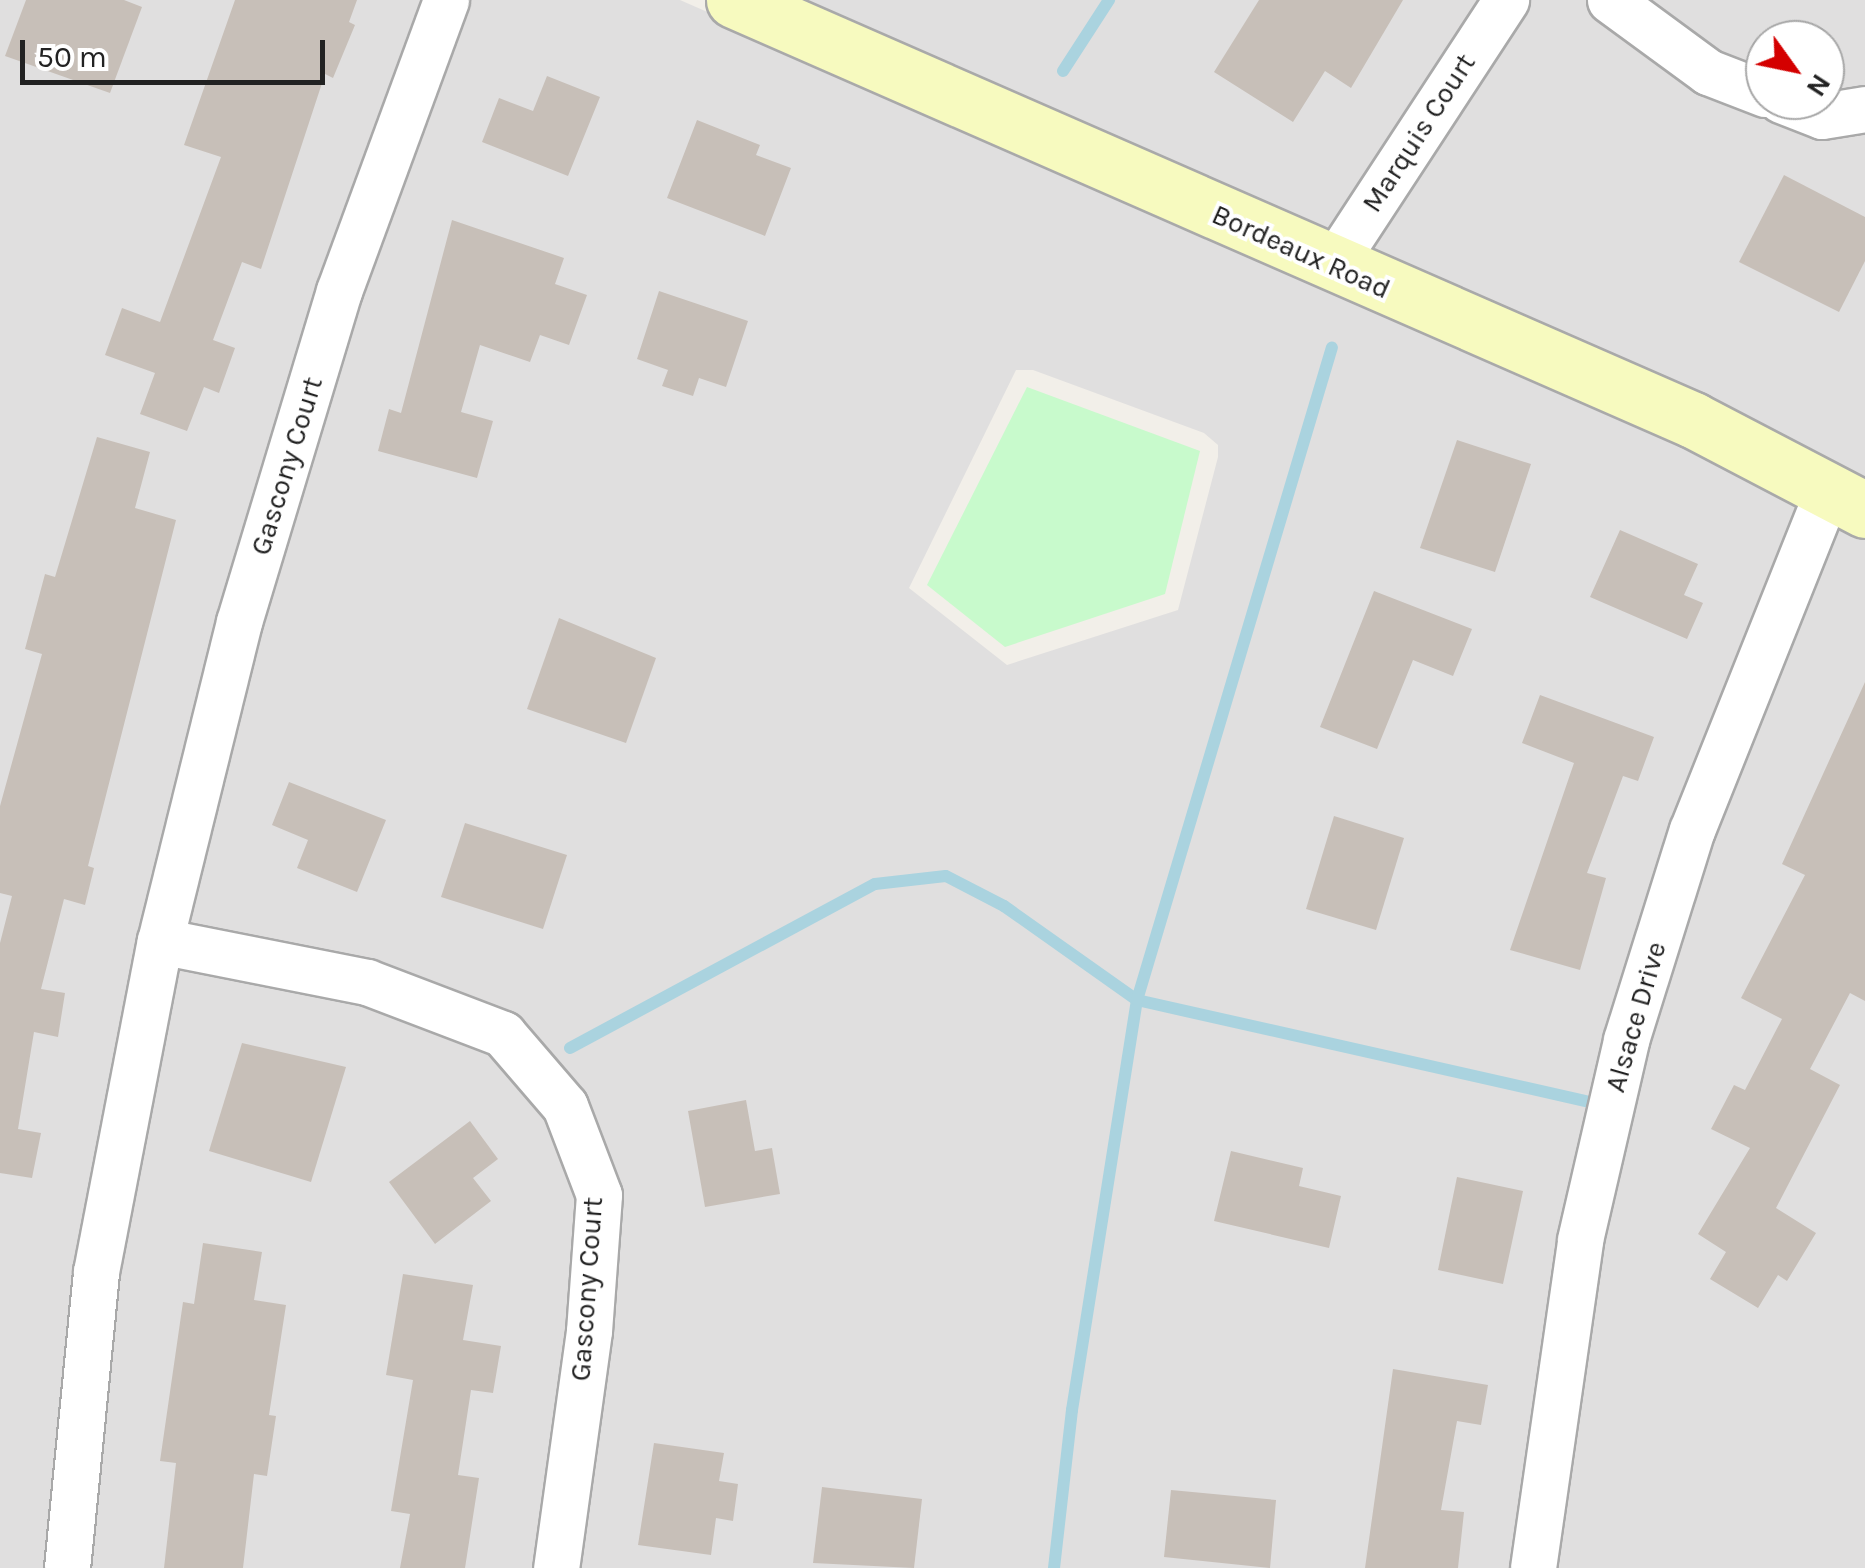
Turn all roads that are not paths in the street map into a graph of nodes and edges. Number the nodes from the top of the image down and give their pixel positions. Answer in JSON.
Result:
{"nodes":[{"id":1,"x":446,"y":0,"type":"edge"},
{"id":2,"x":734,"y":0,"type":"edge"},
{"id":3,"x":1506,"y":0,"type":"edge"},
{"id":4,"x":1610,"y":0,"type":"edge"},
{"id":5,"x":1745,"y":86,"type":"edge"},
{"id":6,"x":1332,"y":266,"type":"junction"},
{"id":7,"x":1847,"y":500,"type":"edge"},
{"id":8,"x":160,"y":941,"type":"junction"},
{"id":9,"x":66,"y":1568,"type":"edge"},
{"id":10,"x":556,"y":1568,"type":"edge"},
{"id":11,"x":1533,"y":1568,"type":"edge"}],
"edges":[{"from":1,"to":8,"type":"street","name":"Gascony Court"},
{"from":2,"to":6,"type":"street","name":"Bordeaux Road"},
{"from":3,"to":6,"type":"street","name":"Marquis Court"},
{"from":4,"to":5,"type":"street"},
{"from":6,"to":7,"type":"street","name":"Bordeaux Road"},
{"from":7,"to":11,"type":"street","name":"Alsace Drive"},
{"from":8,"to":9,"type":"street","name":"Gascony Court"},
{"from":8,"to":10,"type":"street","name":"Gascony Court"}]}
